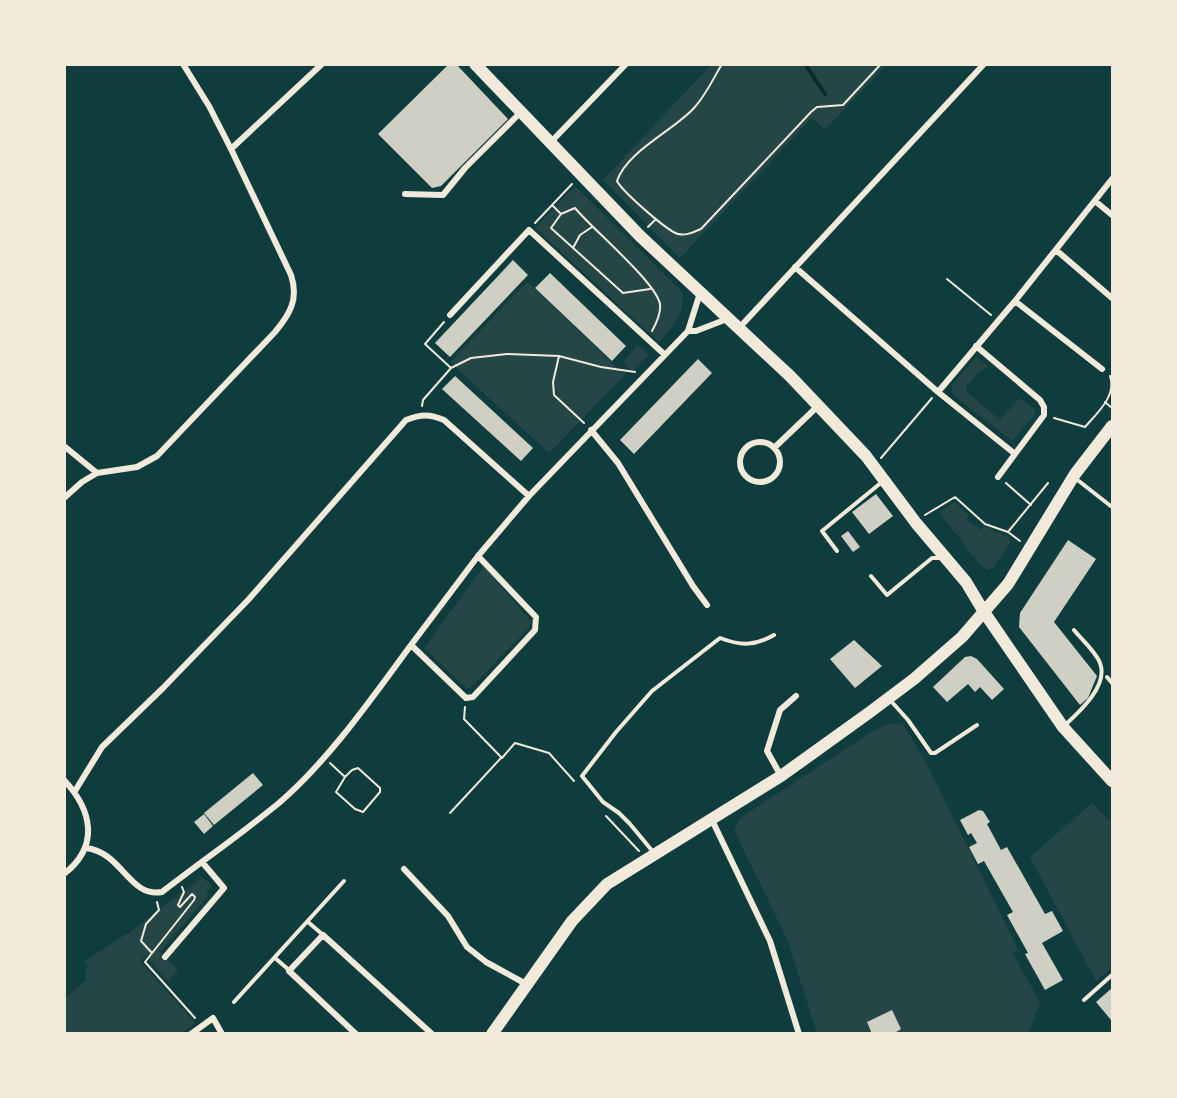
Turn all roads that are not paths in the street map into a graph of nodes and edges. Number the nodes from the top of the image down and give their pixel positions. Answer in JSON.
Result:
{"nodes":[{"id":1,"x":183,"y":64,"type":"edge"},
{"id":2,"x":322,"y":64,"type":"edge"},
{"id":3,"x":475,"y":64,"type":"edge"},
{"id":4,"x":626,"y":64,"type":"edge"},
{"id":5,"x":984,"y":64,"type":"edge"},
{"id":6,"x":520,"y":113,"type":"junction"},
{"id":7,"x":550,"y":143,"type":"junction"},
{"id":8,"x":231,"y":149,"type":"junction"},
{"id":9,"x":1113,"y":179,"type":"edge"},
{"id":10,"x":405,"y":194,"type":"dead end"},
{"id":11,"x":1095,"y":201,"type":"junction"},
{"id":12,"x":1113,"y":216,"type":"edge"},
{"id":13,"x":1056,"y":250,"type":"junction"},
{"id":14,"x":795,"y":267,"type":"junction"},
{"id":15,"x":700,"y":293,"type":"junction"},
{"id":16,"x":1113,"y":298,"type":"edge"},
{"id":17,"x":1015,"y":301,"type":"junction"},
{"id":18,"x":450,"y":315,"type":"road end"},
{"id":19,"x":728,"y":318,"type":"junction"},
{"id":20,"x":739,"y":328,"type":"junction"},
{"id":21,"x":688,"y":331,"type":"junction"},
{"id":22,"x":976,"y":346,"type":"junction"},
{"id":23,"x":665,"y":355,"type":"junction"},
{"id":24,"x":1102,"y":369,"type":"dead end"},
{"id":25,"x":938,"y":392,"type":"junction"},
{"id":26,"x":819,"y":405,"type":"junction"},
{"id":27,"x":1113,"y":426,"type":"edge"},
{"id":28,"x":591,"y":430,"type":"junction"},
{"id":29,"x":64,"y":446,"type":"edge"},
{"id":30,"x":774,"y":448,"type":"junction"},
{"id":31,"x":1015,"y":454,"type":"junction"},
{"id":32,"x":97,"y":473,"type":"junction"},
{"id":33,"x":998,"y":477,"type":"road end"},
{"id":34,"x":1073,"y":477,"type":"junction"},
{"id":35,"x":885,"y":480,"type":"junction"},
{"id":36,"x":529,"y":496,"type":"junction"},
{"id":37,"x":64,"y":498,"type":"edge"},
{"id":38,"x":1113,"y":507,"type":"edge"},
{"id":39,"x":837,"y":551,"type":"dead end"},
{"id":40,"x":478,"y":556,"type":"junction"},
{"id":41,"x":947,"y":558,"type":"junction"},
{"id":42,"x":871,"y":576,"type":"dead end"},
{"id":43,"x":707,"y":605,"type":"dead end"},
{"id":44,"x":984,"y":612,"type":"junction"},
{"id":45,"x":1074,"y":630,"type":"dead end"},
{"id":46,"x":774,"y":635,"type":"dead end"},
{"id":47,"x":411,"y":645,"type":"junction"},
{"id":48,"x":1107,"y":677,"type":"dead end"},
{"id":49,"x":1113,"y":683,"type":"edge"},
{"id":50,"x":796,"y":696,"type":"dead end"},
{"id":51,"x":889,"y":698,"type":"junction"},
{"id":52,"x":977,"y":725,"type":"dead end"},
{"id":53,"x":1064,"y":726,"type":"junction"},
{"id":54,"x":781,"y":776,"type":"junction"},
{"id":55,"x":1111,"y":777,"type":"edge"},
{"id":56,"x":64,"y":780,"type":"edge"},
{"id":57,"x":75,"y":791,"type":"junction"},
{"id":58,"x":712,"y":820,"type":"junction"},
{"id":59,"x":86,"y":848,"type":"junction"},
{"id":60,"x":649,"y":855,"type":"junction"},
{"id":61,"x":201,"y":862,"type":"junction"},
{"id":62,"x":404,"y":869,"type":"dead end"},
{"id":63,"x":64,"y":874,"type":"edge"},
{"id":64,"x":344,"y":881,"type":"dead end"},
{"id":65,"x":308,"y":922,"type":"junction"},
{"id":66,"x":323,"y":935,"type":"junction"},
{"id":67,"x":165,"y":957,"type":"dead end"},
{"id":68,"x":275,"y":958,"type":"junction"},
{"id":69,"x":289,"y":971,"type":"junction"},
{"id":70,"x":1113,"y":975,"type":"edge"},
{"id":71,"x":528,"y":985,"type":"junction"},
{"id":72,"x":1084,"y":1000,"type":"dead end"},
{"id":73,"x":234,"y":1002,"type":"dead end"},
{"id":74,"x":191,"y":1034,"type":"edge"},
{"id":75,"x":222,"y":1034,"type":"edge"},
{"id":76,"x":356,"y":1034,"type":"edge"},
{"id":77,"x":432,"y":1034,"type":"edge"},
{"id":78,"x":492,"y":1034,"type":"edge"},
{"id":79,"x":799,"y":1034,"type":"edge"}],
"edges":[{"from":1,"to":8,"type":"street"},
{"from":2,"to":8,"type":"street"},
{"from":3,"to":6,"type":"main road"},
{"from":4,"to":7,"type":"street"},
{"from":5,"to":14,"type":"street"},
{"from":6,"to":7,"type":"main road"},
{"from":6,"to":10,"type":"street"},
{"from":7,"to":15,"type":"main road"},
{"from":8,"to":32,"type":"street"},
{"from":9,"to":11,"type":"street"},
{"from":11,"to":12,"type":"street"},
{"from":11,"to":13,"type":"street"},
{"from":13,"to":16,"type":"street"},
{"from":13,"to":17,"type":"street"},
{"from":14,"to":20,"type":"street"},
{"from":14,"to":25,"type":"street"},
{"from":15,"to":19,"type":"main road"},
{"from":15,"to":21,"type":"street"},
{"from":17,"to":22,"type":"street"},
{"from":17,"to":24,"type":"street"},
{"from":18,"to":23,"type":"street"},
{"from":19,"to":20,"type":"main road"},
{"from":19,"to":21,"type":"street"},
{"from":20,"to":26,"type":"main road"},
{"from":21,"to":23,"type":"street"},
{"from":22,"to":25,"type":"street"},
{"from":22,"to":31,"type":"street"},
{"from":23,"to":28,"type":"street"},
{"from":25,"to":31,"type":"street"},
{"from":26,"to":30,"type":"street"},
{"from":26,"to":35,"type":"main road"},
{"from":27,"to":34,"type":"main road"},
{"from":28,"to":36,"type":"street"},
{"from":28,"to":43,"type":"street"},
{"from":29,"to":32,"type":"street"},
{"from":30,"to":30,"type":"street"},
{"from":31,"to":33,"type":"street"},
{"from":32,"to":37,"type":"street"},
{"from":34,"to":38,"type":"lane"},
{"from":34,"to":44,"type":"main road"},
{"from":35,"to":39,"type":"lane"},
{"from":35,"to":41,"type":"main road"},
{"from":36,"to":40,"type":"street"},
{"from":36,"to":57,"type":"street"},
{"from":40,"to":47,"type":"street"},
{"from":40,"to":47,"type":"street"},
{"from":41,"to":42,"type":"lane"},
{"from":41,"to":44,"type":"main road"},
{"from":44,"to":51,"type":"main road"},
{"from":44,"to":53,"type":"main road"},
{"from":45,"to":53,"type":"lane"},
{"from":46,"to":60,"type":"lane"},
{"from":47,"to":61,"type":"street"},
{"from":48,"to":49,"type":"lane"},
{"from":50,"to":54,"type":"street"},
{"from":51,"to":52,"type":"lane"},
{"from":51,"to":54,"type":"main road"},
{"from":53,"to":55,"type":"main road"},
{"from":54,"to":58,"type":"main road"},
{"from":56,"to":57,"type":"street"},
{"from":57,"to":59,"type":"street"},
{"from":58,"to":60,"type":"main road"},
{"from":58,"to":79,"type":"street"},
{"from":59,"to":61,"type":"street"},
{"from":59,"to":63,"type":"street"},
{"from":60,"to":71,"type":"main road"},
{"from":61,"to":67,"type":"street"},
{"from":62,"to":71,"type":"street"},
{"from":64,"to":65,"type":"lane"},
{"from":65,"to":66,"type":"lane"},
{"from":65,"to":68,"type":"lane"},
{"from":66,"to":69,"type":"street"},
{"from":66,"to":77,"type":"street"},
{"from":68,"to":69,"type":"lane"},
{"from":68,"to":73,"type":"lane"},
{"from":69,"to":76,"type":"street"},
{"from":70,"to":72,"type":"lane"},
{"from":71,"to":78,"type":"main road"},
{"from":74,"to":75,"type":"street"}]}
